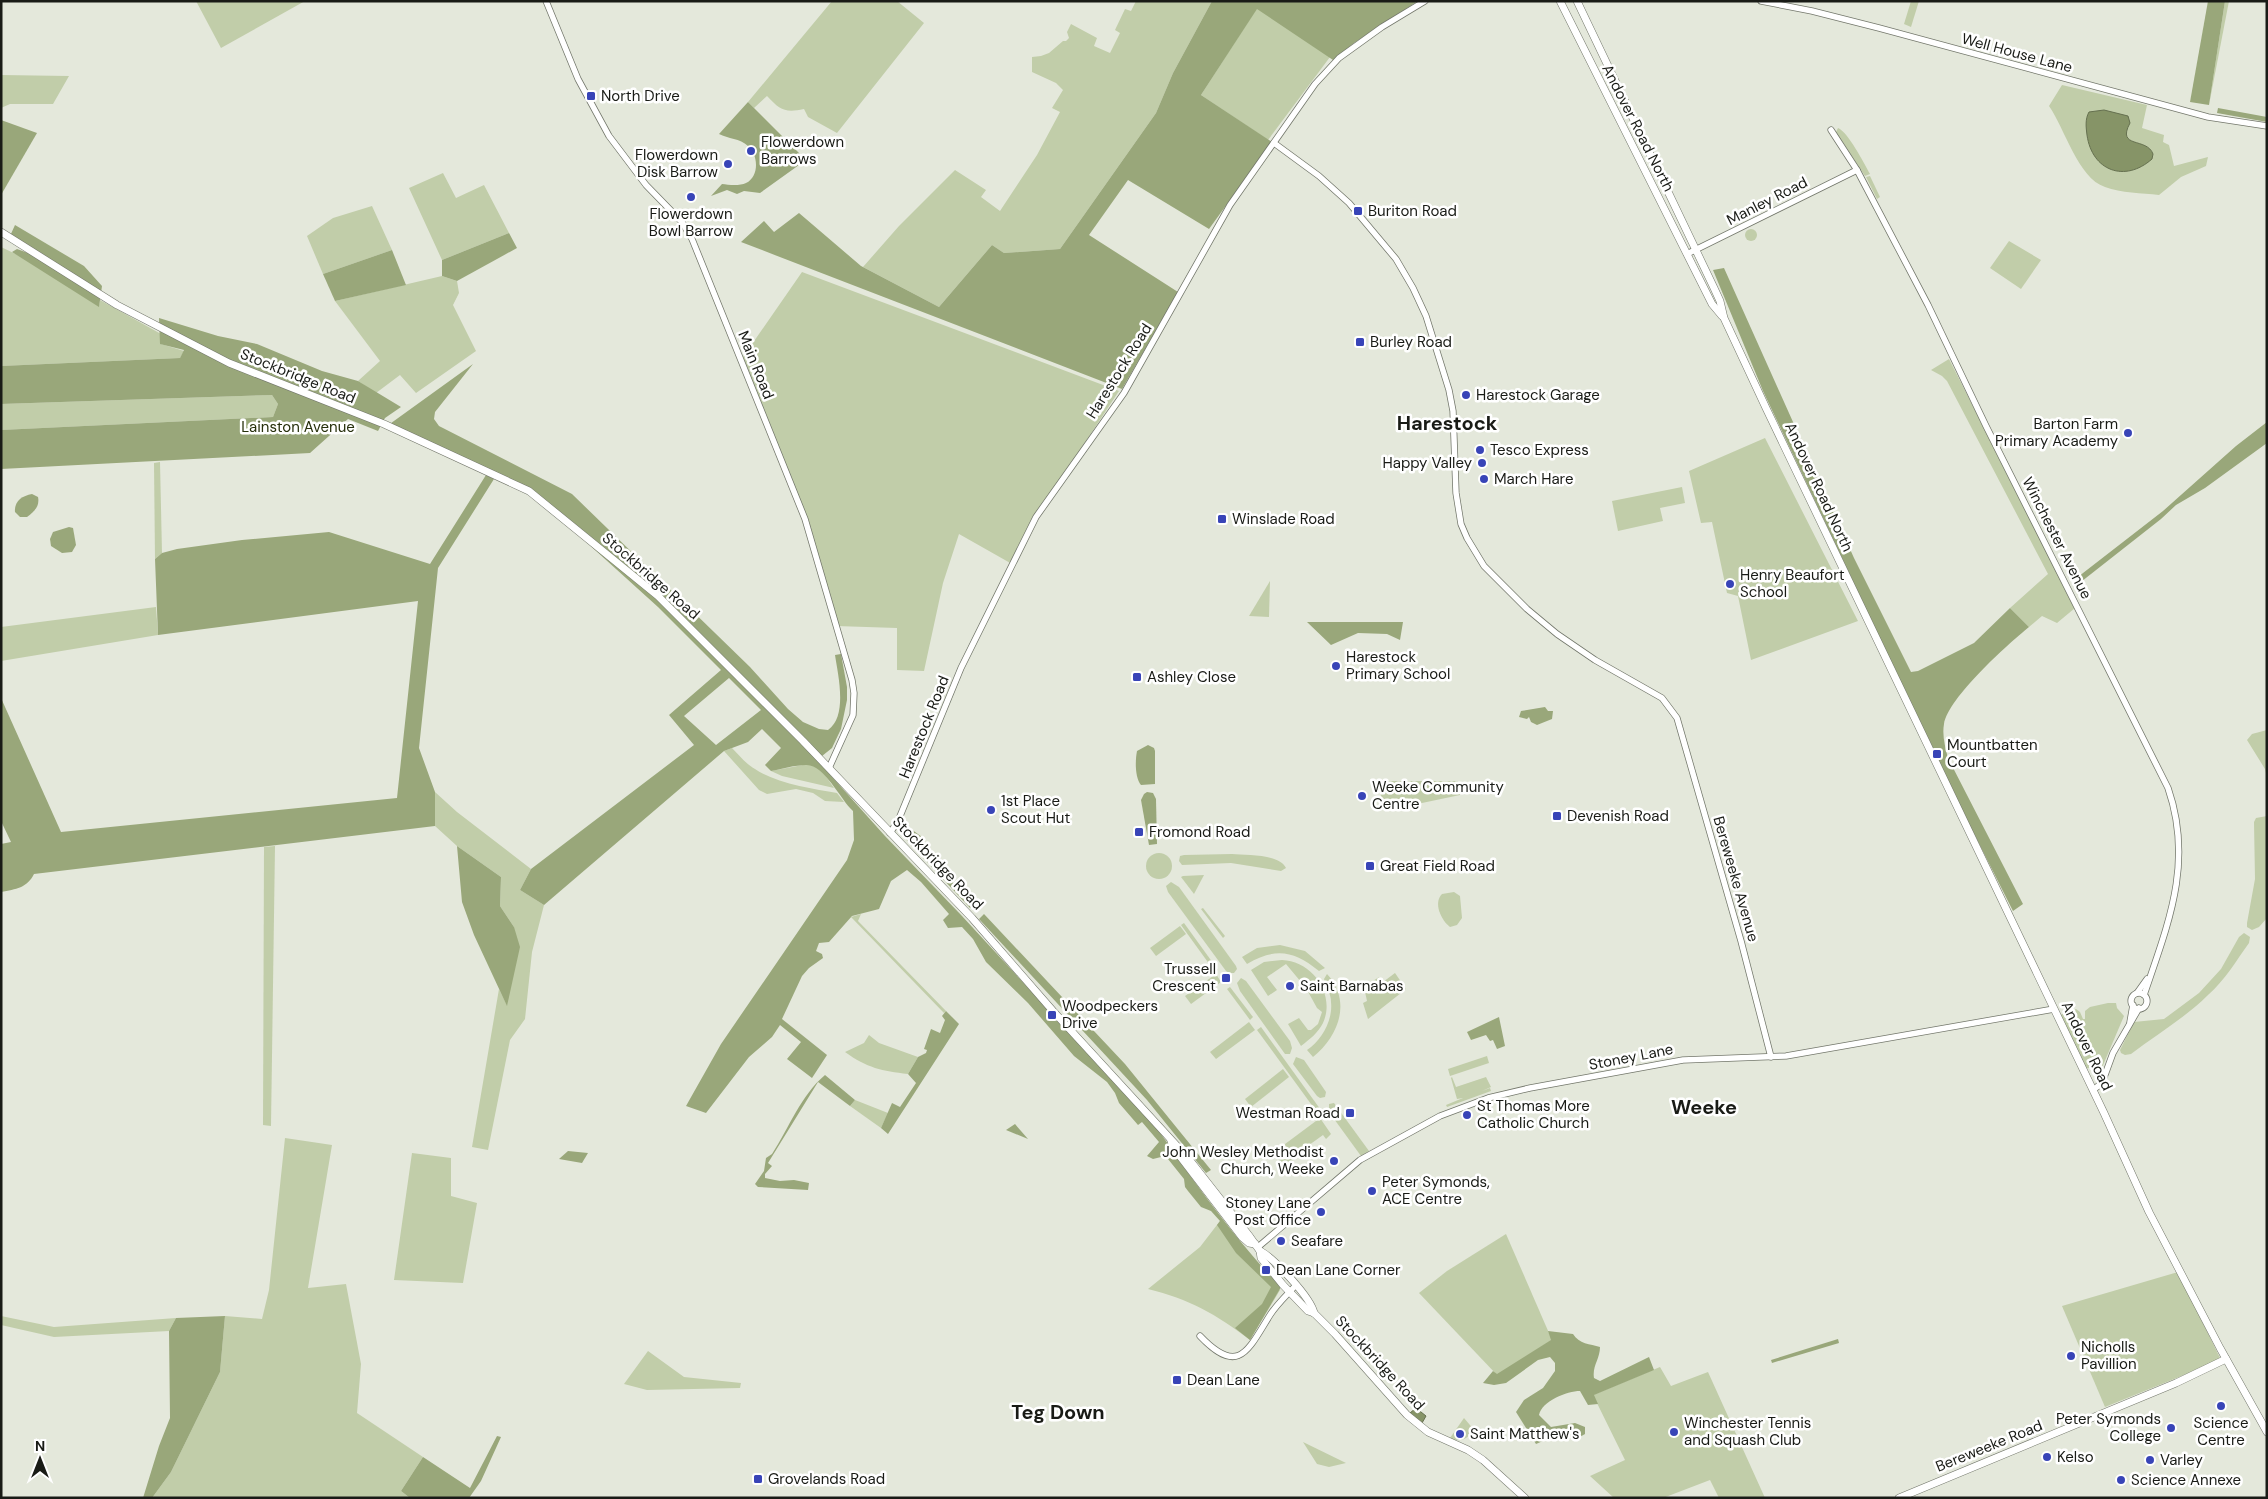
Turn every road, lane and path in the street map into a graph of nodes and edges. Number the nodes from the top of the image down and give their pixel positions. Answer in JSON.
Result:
{"nodes":[{"id":1,"x":546,"y":1,"type":"edge"},
{"id":2,"x":1425,"y":1,"type":"edge"},
{"id":3,"x":1560,"y":1,"type":"edge"},
{"id":4,"x":1577,"y":1,"type":"edge"},
{"id":5,"x":1761,"y":1,"type":"edge"},
{"id":6,"x":2267,"y":126,"type":"edge"},
{"id":7,"x":1831,"y":130,"type":"dead end"},
{"id":8,"x":1274,"y":143,"type":"junction"},
{"id":9,"x":1857,"y":170,"type":"junction"},
{"id":10,"x":1,"y":232,"type":"edge"},
{"id":11,"x":1696,"y":250,"type":"junction"},
{"id":12,"x":1687,"y":254,"type":"junction"},
{"id":13,"x":1724,"y":318,"type":"junction"},
{"id":14,"x":1889,"y":668,"type":"joint"},
{"id":15,"x":829,"y":768,"type":"junction"},
{"id":16,"x":890,"y":833,"type":"junction"},
{"id":17,"x":2149,"y":976,"type":"junction"},
{"id":18,"x":2137,"y":993,"type":"junction"},
{"id":19,"x":2144,"y":995,"type":"junction"},
{"id":20,"x":2136,"y":1006,"type":"junction"},
{"id":21,"x":2054,"y":1009,"type":"junction"},
{"id":22,"x":1771,"y":1057,"type":"junction"},
{"id":23,"x":2093,"y":1090,"type":"junction"},
{"id":24,"x":1258,"y":1247,"type":"junction"},
{"id":25,"x":1296,"y":1285,"type":"junction"},
{"id":26,"x":1290,"y":1292,"type":"junction"},
{"id":27,"x":1314,"y":1313,"type":"junction"},
{"id":28,"x":1200,"y":1336,"type":"dead end"},
{"id":29,"x":2226,"y":1358,"type":"junction"},
{"id":30,"x":2267,"y":1432,"type":"edge"},
{"id":31,"x":1525,"y":1498,"type":"edge"},
{"id":32,"x":1899,"y":1498,"type":"edge"}],
"edges":[{"from":1,"to":15,"type":"street","name":"Main Road"},
{"from":2,"to":8,"type":"street","name":"Harestock Road"},
{"from":3,"to":12,"type":"main road","name":"Andover Road North"},
{"from":4,"to":11,"type":"main road","name":"Andover Road North"},
{"from":5,"to":6,"type":"street","name":"Well House Lane"},
{"from":7,"to":9,"type":"street","name":"Winchester Avenue"},
{"from":8,"to":16,"type":"street","name":"Harestock Road"},
{"from":8,"to":22,"type":"street","name":"Bereweeke Avenue"},
{"from":9,"to":11,"type":"street","name":"Manley Road"},
{"from":9,"to":17,"type":"street","name":"Winchester Avenue"},
{"from":10,"to":15,"type":"main road","name":"Stockbridge Road"},
{"from":11,"to":12,"type":"street","name":"Manley Road"},
{"from":11,"to":13,"type":"main road","name":"Andover Road North"},
{"from":12,"to":13,"type":"main road","name":"Andover Road North"},
{"from":13,"to":14,"type":"main road","name":"Andover Road North"},
{"from":14,"to":21,"type":"main road","name":"Andover Road"},
{"from":15,"to":16,"type":"main road","name":"Stockbridge Road"},
{"from":16,"to":24,"type":"main road","name":"Stockbridge Road"},
{"from":17,"to":18,"type":"street","name":"Winchester Avenue"},
{"from":17,"to":19,"type":"street","name":"Winchester Avenue"},
{"from":18,"to":19,"type":"street"},
{"from":18,"to":20,"type":"street","name":"Winchester Avenue"},
{"from":19,"to":20,"type":"street","name":"Winchester Avenue"},
{"from":20,"to":23,"type":"street","name":"Winchester Avenue"},
{"from":21,"to":22,"type":"street","name":"Stoney Lane"},
{"from":21,"to":23,"type":"main road","name":"Andover Road"},
{"from":22,"to":24,"type":"street","name":"Stoney Lane"},
{"from":23,"to":29,"type":"main road","name":"Andover Road"},
{"from":24,"to":25,"type":"main road","name":"Stockbridge Road"},
{"from":24,"to":26,"type":"main road","name":"Stockbridge Road"},
{"from":25,"to":26,"type":"street"},
{"from":25,"to":27,"type":"main road","name":"Stockbridge Road"},
{"from":26,"to":27,"type":"main road","name":"Stockbridge Road"},
{"from":26,"to":28,"type":"street"},
{"from":27,"to":31,"type":"main road","name":"Stockbridge Road"},
{"from":29,"to":30,"type":"main road","name":"Andover Road"},
{"from":29,"to":32,"type":"main road","name":"Bereweeke Road"}]}
